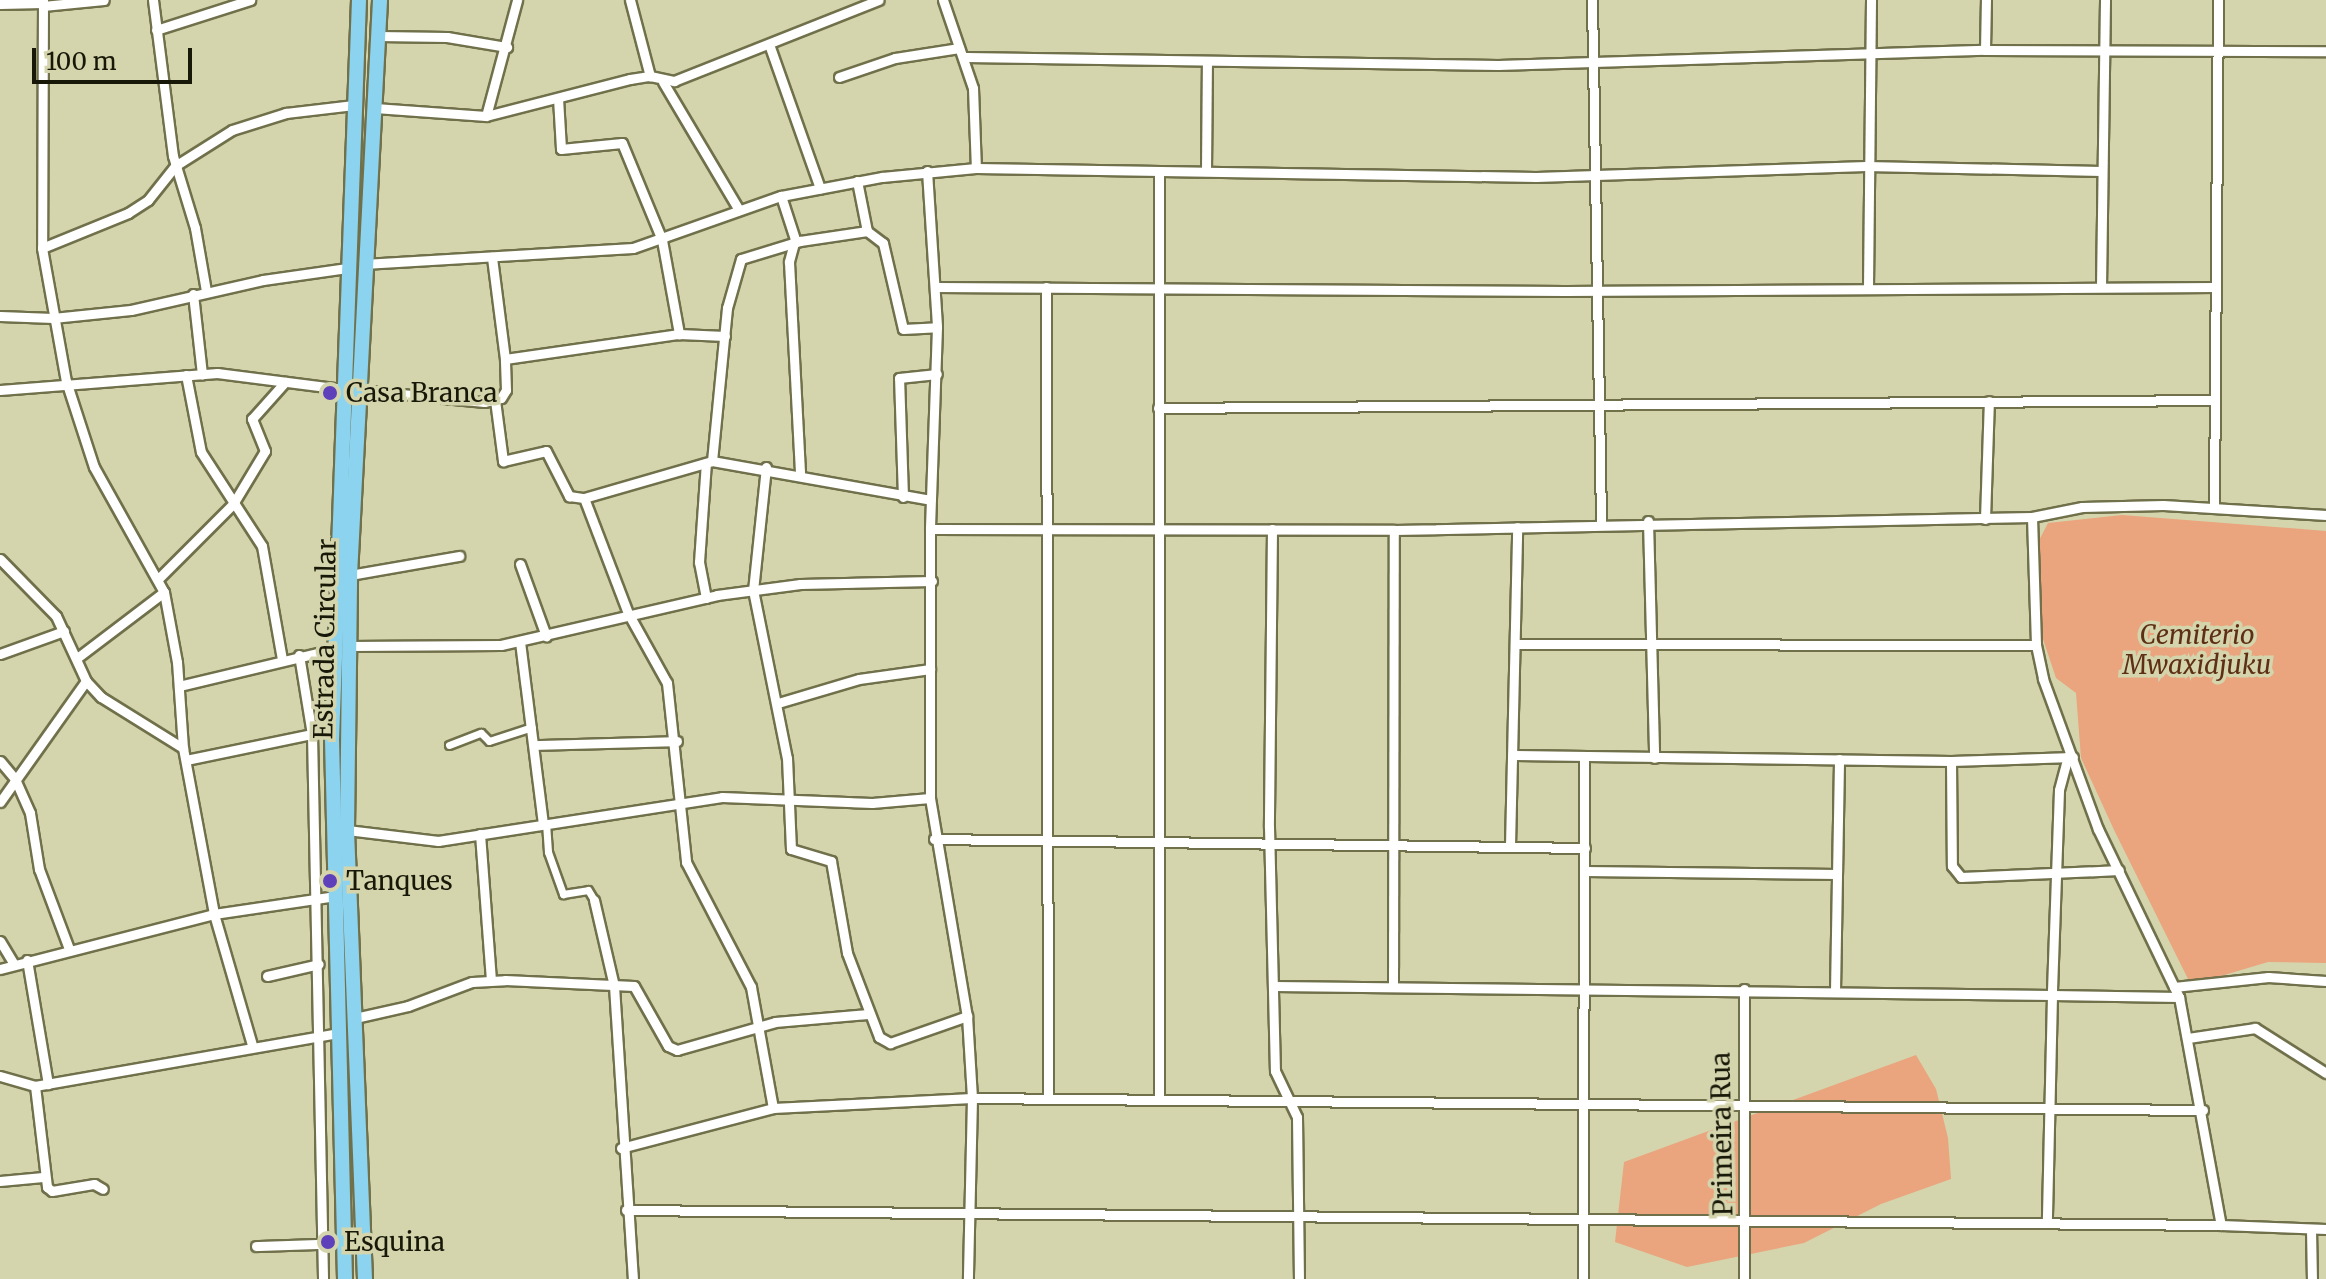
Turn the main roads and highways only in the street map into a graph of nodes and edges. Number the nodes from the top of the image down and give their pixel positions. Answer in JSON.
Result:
{"nodes":[{"id":1,"x":359,"y":0,"type":"edge"},
{"id":2,"x":380,"y":0,"type":"edge"},
{"id":3,"x":345,"y":1279,"type":"edge"},
{"id":4,"x":365,"y":1279,"type":"edge"}],
"edges":[{"from":1,"to":3,"type":"main road"},
{"from":2,"to":4,"type":"main road","name":"Estrada Circular"}]}
